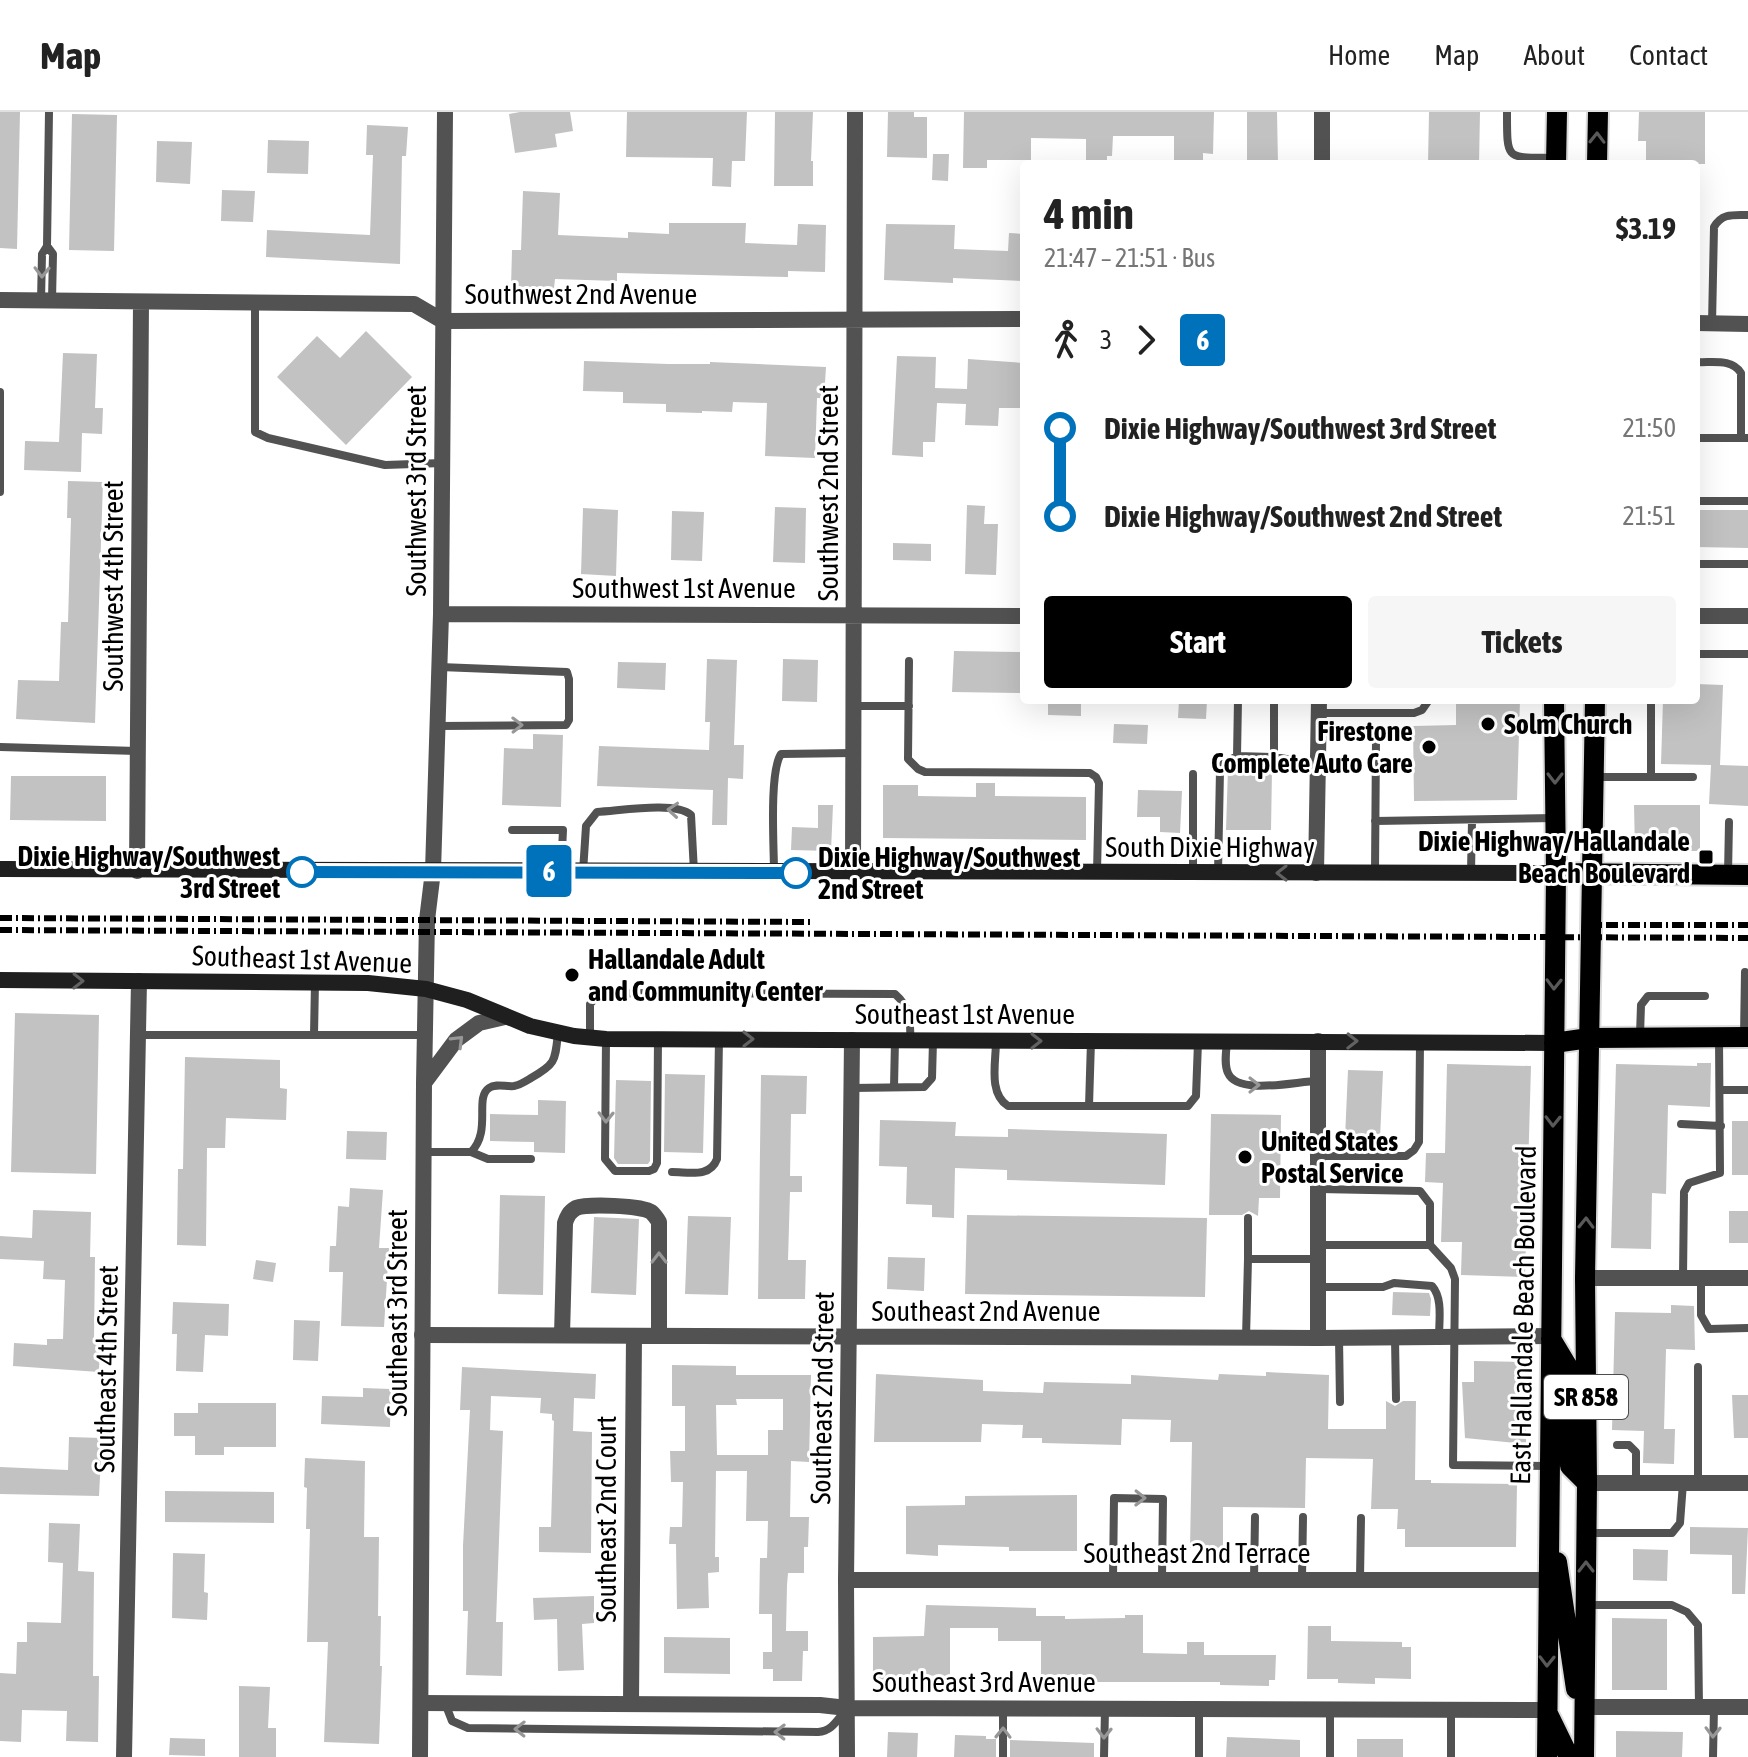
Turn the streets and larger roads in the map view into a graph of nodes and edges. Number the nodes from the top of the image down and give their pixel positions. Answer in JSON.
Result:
{"nodes":[{"id":1,"x":445,"y":112,"type":"edge"},
{"id":2,"x":855,"y":112,"type":"edge"},
{"id":3,"x":1322,"y":112,"type":"edge"},
{"id":4,"x":1557,"y":112,"type":"edge"},
{"id":5,"x":1598,"y":112,"type":"edge"},
{"id":6,"x":1322,"y":160,"type":"edge"},
{"id":7,"x":1556,"y":160,"type":"edge"},
{"id":8,"x":1597,"y":160,"type":"edge"},
{"id":9,"x":0,"y":300,"type":"edge"},
{"id":10,"x":141,"y":302,"type":"junction"},
{"id":11,"x":853,"y":318,"type":"junction"},
{"id":12,"x":1020,"y":319,"type":"edge"},
{"id":13,"x":443,"y":321,"type":"junction"},
{"id":14,"x":1704,"y":324,"type":"edge"},
{"id":15,"x":1748,"y":324,"type":"edge"},
{"id":16,"x":441,"y":614,"type":"junction"},
{"id":17,"x":854,"y":615,"type":"junction"},
{"id":18,"x":1020,"y":616,"type":"edge"},
{"id":19,"x":1700,"y":616,"type":"edge"},
{"id":20,"x":1748,"y":616,"type":"edge"},
{"id":21,"x":1554,"y":704,"type":"edge"},
{"id":22,"x":1595,"y":704,"type":"edge"},
{"id":23,"x":1319,"y":706,"type":"edge"},
{"id":24,"x":0,"y":869,"type":"edge"},
{"id":25,"x":137,"y":871,"type":"junction"},
{"id":26,"x":433,"y":871,"type":"junction"},
{"id":27,"x":853,"y":873,"type":"junction"},
{"id":28,"x":1316,"y":873,"type":"junction"},
{"id":29,"x":1556,"y":873,"type":"junction"},
{"id":30,"x":1592,"y":874,"type":"junction"},
{"id":31,"x":1738,"y":875,"type":"edge"},
{"id":32,"x":0,"y":980,"type":"edge"},
{"id":33,"x":139,"y":981,"type":"junction"},
{"id":34,"x":426,"y":989,"type":"junction"},
{"id":35,"x":505,"y":1017,"type":"junction"},
{"id":36,"x":1746,"y":1037,"type":"edge"},
{"id":37,"x":1589,"y":1038,"type":"junction"},
{"id":38,"x":852,"y":1040,"type":"junction"},
{"id":39,"x":1318,"y":1041,"type":"junction"},
{"id":40,"x":1554,"y":1043,"type":"junction"},
{"id":41,"x":424,"y":1083,"type":"junction"},
{"id":42,"x":1585,"y":1278,"type":"junction"},
{"id":43,"x":1748,"y":1278,"type":"edge"},
{"id":44,"x":422,"y":1335,"type":"junction"},
{"id":45,"x":562,"y":1335,"type":"junction"},
{"id":46,"x":634,"y":1336,"type":"junction"},
{"id":47,"x":659,"y":1336,"type":"junction"},
{"id":48,"x":849,"y":1336,"type":"junction"},
{"id":49,"x":1550,"y":1336,"type":"junction"},
{"id":50,"x":1318,"y":1338,"type":"junction"},
{"id":51,"x":1587,"y":1483,"type":"junction"},
{"id":52,"x":1748,"y":1483,"type":"edge"},
{"id":53,"x":1549,"y":1531,"type":"junction"},
{"id":54,"x":846,"y":1580,"type":"junction"},
{"id":55,"x":1548,"y":1580,"type":"junction"},
{"id":56,"x":421,"y":1703,"type":"junction"},
{"id":57,"x":631,"y":1703,"type":"junction"},
{"id":58,"x":1585,"y":1707,"type":"junction"},
{"id":59,"x":1748,"y":1707,"type":"edge"},
{"id":60,"x":847,"y":1708,"type":"junction"},
{"id":61,"x":1546,"y":1710,"type":"junction"},
{"id":62,"x":124,"y":1757,"type":"edge"},
{"id":63,"x":420,"y":1757,"type":"edge"},
{"id":64,"x":847,"y":1757,"type":"edge"},
{"id":65,"x":1547,"y":1757,"type":"edge"},
{"id":66,"x":1569,"y":1757,"type":"edge"},
{"id":67,"x":1584,"y":1757,"type":"edge"}],
"edges":[{"from":1,"to":13,"type":"street","name":"Southwest 3rd Street"},
{"from":2,"to":11,"type":"street","name":"Southwest 2nd Street"},
{"from":3,"to":6,"type":"street"},
{"from":4,"to":7,"type":"main road"},
{"from":8,"to":5,"type":"main road","one_way":true},
{"from":9,"to":10,"type":"street","name":"Southwest 2nd Avenue"},
{"from":10,"to":13,"type":"street","name":"Southwest 2nd Avenue"},
{"from":10,"to":25,"type":"street","name":"Southwest 4th Street"},
{"from":11,"to":12,"type":"street","name":"Southwest 2nd Avenue"},
{"from":11,"to":13,"type":"street","name":"Southwest 2nd Avenue"},
{"from":11,"to":17,"type":"street","name":"Southwest 2nd Street"},
{"from":13,"to":16,"type":"street","name":"Southwest 3rd Street"},
{"from":14,"to":15,"type":"street"},
{"from":16,"to":17,"type":"street","name":"Southwest 1st Avenue"},
{"from":16,"to":26,"type":"street","name":"Southwest 3rd Street"},
{"from":17,"to":18,"type":"street","name":"Southwest 1st Avenue"},
{"from":17,"to":27,"type":"street","name":"Southwest 2nd Street"},
{"from":19,"to":20,"type":"street"},
{"from":21,"to":29,"type":"main road","number":"SR 858","one_way":true},
{"from":22,"to":30,"type":"main road","number":"SR 858"},
{"from":23,"to":28,"type":"street"},
{"from":24,"to":25,"type":"main road","name":"South Dixie Highway"},
{"from":25,"to":26,"type":"main road","name":"South Dixie Highway"},
{"from":26,"to":27,"type":"main road","name":"South Dixie Highway"},
{"from":26,"to":34,"type":"street","name":"Southeast 3rd Street"},
{"from":28,"to":27,"type":"main road","name":"South Dixie Highway","one_way":true},
{"from":28,"to":29,"type":"main road","name":"South Dixie Highway"},
{"from":29,"to":30,"type":"main road"},
{"from":29,"to":40,"type":"main road","name":"East Hallandale Beach Boulevard","number":"SR 858","one_way":true},
{"from":30,"to":31,"type":"main road"},
{"from":30,"to":37,"type":"main road","number":"SR 858"},
{"from":32,"to":33,"type":"main road","name":"Southeast 1st Avenue","one_way":true},
{"from":33,"to":34,"type":"main road","name":"Southeast 1st Avenue"},
{"from":33,"to":62,"type":"street","name":"Southeast 4th Street"},
{"from":34,"to":35,"type":"main road","name":"Southeast 1st Avenue"},
{"from":34,"to":41,"type":"street","name":"Southeast 3rd Street"},
{"from":35,"to":38,"type":"main road","name":"Southeast 1st Avenue","one_way":true},
{"from":41,"to":35,"type":"street","one_way":true},
{"from":36,"to":37,"type":"main road"},
{"from":37,"to":40,"type":"main road"},
{"from":42,"to":37,"type":"main road","number":"SR 858","one_way":true},
{"from":38,"to":39,"type":"main road","name":"Southeast 1st Avenue","one_way":true},
{"from":38,"to":48,"type":"street","name":"Southeast 2nd Street"},
{"from":39,"to":40,"type":"main road","name":"Southeast 1st Avenue","one_way":true},
{"from":39,"to":50,"type":"street"},
{"from":40,"to":49,"type":"main road","name":"East Hallandale Beach Boulevard","number":"SR 858","one_way":true},
{"from":41,"to":44,"type":"street","name":"Southeast 3rd Street"},
{"from":42,"to":43,"type":"street"},
{"from":42,"to":51,"type":"main road","number":"SR 858"},
{"from":44,"to":45,"type":"street","name":"Southeast 2nd Avenue"},
{"from":44,"to":56,"type":"street","name":"Southeast 3rd Street"},
{"from":45,"to":46,"type":"street","name":"Southeast 2nd Avenue"},
{"from":47,"to":45,"type":"street","one_way":true},
{"from":46,"to":47,"type":"street","name":"Southeast 2nd Avenue"},
{"from":46,"to":57,"type":"street","name":"Southeast 2nd Court"},
{"from":47,"to":48,"type":"street","name":"Southeast 2nd Avenue"},
{"from":48,"to":50,"type":"street","name":"Southeast 2nd Avenue"},
{"from":48,"to":54,"type":"street","name":"Southeast 2nd Street"},
{"from":49,"to":50,"type":"street","name":"Southeast 2nd Avenue"},
{"from":49,"to":51,"type":"main road"},
{"from":49,"to":53,"type":"main road","name":"East Hallandale Beach Boulevard","number":"SR 858"},
{"from":51,"to":52,"type":"street"},
{"from":58,"to":51,"type":"main road","number":"SR 858","one_way":true},
{"from":53,"to":55,"type":"main road","name":"East Hallandale Beach Boulevard","number":"SR 858"},
{"from":53,"to":58,"type":"main road"},
{"from":54,"to":55,"type":"street","name":"Southeast 2nd Terrace"},
{"from":54,"to":60,"type":"street","name":"Southeast 2nd Street"},
{"from":55,"to":61,"type":"main road","name":"East Hallandale Beach Boulevard","number":"SR 858","one_way":true},
{"from":56,"to":57,"type":"street","name":"Southeast 3rd Avenue"},
{"from":56,"to":63,"type":"street","name":"Southeast 3rd Street"},
{"from":57,"to":60,"type":"street","name":"Southeast 3rd Avenue"},
{"from":58,"to":59,"type":"street"},
{"from":58,"to":67,"type":"main road","number":"SR 858"},
{"from":60,"to":61,"type":"street","name":"Southeast 3rd Avenue"},
{"from":60,"to":64,"type":"street","name":"Southeast 2nd Street"},
{"from":61,"to":65,"type":"main road","name":"East Hallandale Beach Boulevard","number":"SR 858"},
{"from":61,"to":66,"type":"main road"}]}
